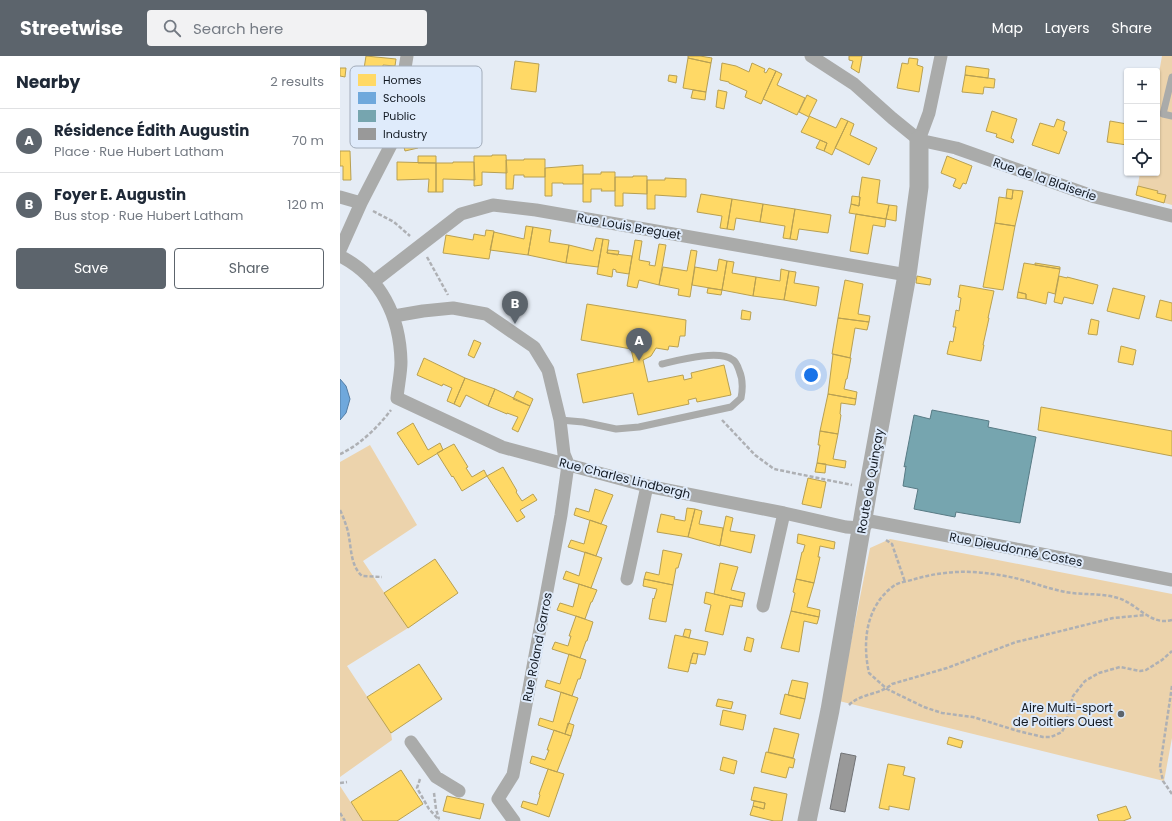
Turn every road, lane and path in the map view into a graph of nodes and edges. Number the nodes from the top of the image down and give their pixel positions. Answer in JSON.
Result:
{"nodes":[{"id":1,"x":407,"y":56,"type":"edge"},
{"id":2,"x":811,"y":56,"type":"edge"},
{"id":3,"x":941,"y":56,"type":"edge"},
{"id":4,"x":405,"y":66,"type":"edge"},
{"id":5,"x":1172,"y":77,"type":"edge"},
{"id":6,"x":1172,"y":116,"type":"edge"},
{"id":7,"x":919,"y":140,"type":"junction"},
{"id":8,"x":389,"y":148,"type":"edge"},
{"id":9,"x":340,"y":197,"type":"edge"},
{"id":10,"x":361,"y":203,"type":"junction"},
{"id":11,"x":1172,"y":216,"type":"edge"},
{"id":12,"x":340,"y":250,"type":"edge"},
{"id":13,"x":340,"y":256,"type":"edge"},
{"id":14,"x":907,"y":274,"type":"junction"},
{"id":15,"x":374,"y":282,"type":"junction"},
{"id":16,"x":394,"y":316,"type":"junction"},
{"id":17,"x":662,"y":364,"type":"dead end"},
{"id":18,"x":397,"y":398,"type":"junction"},
{"id":19,"x":716,"y":411,"type":"junction"},
{"id":20,"x":560,"y":420,"type":"junction"},
{"id":21,"x":340,"y":454,"type":"edge"},
{"id":22,"x":568,"y":464,"type":"junction"},
{"id":23,"x":647,"y":486,"type":"junction"},
{"id":24,"x":868,"y":489,"type":"junction"},
{"id":25,"x":340,"y":510,"type":"edge"},
{"id":26,"x":784,"y":513,"type":"junction"},
{"id":27,"x":862,"y":528,"type":"junction"},
{"id":28,"x":881,"y":536,"type":"dead end"},
{"id":29,"x":382,"y":577,"type":"dead end"},
{"id":30,"x":627,"y":579,"type":"dead end"},
{"id":31,"x":1172,"y":580,"type":"edge"},
{"id":32,"x":905,"y":582,"type":"junction"},
{"id":33,"x":764,"y":606,"type":"dead end"},
{"id":34,"x":1146,"y":615,"type":"junction"},
{"id":35,"x":1172,"y":620,"type":"edge"},
{"id":36,"x":1172,"y":651,"type":"edge"},
{"id":37,"x":1172,"y":686,"type":"edge"},
{"id":38,"x":887,"y":689,"type":"junction"},
{"id":39,"x":847,"y":709,"type":"dead end"},
{"id":40,"x":411,"y":742,"type":"dead end"},
{"id":41,"x":347,"y":782,"type":"dead end"},
{"id":42,"x":340,"y":783,"type":"edge"},
{"id":43,"x":417,"y":788,"type":"dead end"},
{"id":44,"x":459,"y":791,"type":"dead end"},
{"id":45,"x":434,"y":794,"type":"dead end"},
{"id":46,"x":1172,"y":794,"type":"edge"},
{"id":47,"x":340,"y":814,"type":"edge"},
{"id":48,"x":345,"y":821,"type":"edge"},
{"id":49,"x":440,"y":821,"type":"edge"},
{"id":50,"x":514,"y":821,"type":"edge"},
{"id":51,"x":807,"y":821,"type":"edge"}],
"edges":[{"from":1,"to":4,"type":"street"},
{"from":2,"to":7,"type":"street"},
{"from":3,"to":7,"type":"street"},
{"from":5,"to":6,"type":"lane"},
{"from":7,"to":11,"type":"street","name":"Rue de la Blaiserie"},
{"from":7,"to":14,"type":"street","name":"Route de Quinçay"},
{"from":8,"to":10,"type":"street"},
{"from":9,"to":10,"type":"street"},
{"from":10,"to":12,"type":"street"},
{"from":13,"to":15,"type":"street"},
{"from":14,"to":15,"type":"street","name":"Rue Louis Breguet"},
{"from":14,"to":24,"type":"street","name":"Route de Quinçay"},
{"from":15,"to":16,"type":"street"},
{"from":16,"to":18,"type":"street"},
{"from":16,"to":20,"type":"street"},
{"from":17,"to":19,"type":"lane"},
{"from":18,"to":21,"type":"path"},
{"from":18,"to":22,"type":"street","name":"Rue Charles Lindbergh"},
{"from":19,"to":20,"type":"lane"},
{"from":19,"to":24,"type":"path"},
{"from":20,"to":22,"type":"street"},
{"from":22,"to":23,"type":"street","name":"Rue Charles Lindbergh"},
{"from":22,"to":50,"type":"street","name":"Rue Roland Garros"},
{"from":23,"to":26,"type":"street","name":"Rue Charles Lindbergh"},
{"from":23,"to":30,"type":"street"},
{"from":24,"to":27,"type":"street","name":"Route de Quinçay"},
{"from":25,"to":29,"type":"path"},
{"from":26,"to":27,"type":"street","name":"Rue Charles Lindbergh"},
{"from":26,"to":33,"type":"street"},
{"from":27,"to":31,"type":"street","name":"Rue Dieudonné Costes"},
{"from":27,"to":51,"type":"street","name":"Route de Quinçay"},
{"from":28,"to":32,"type":"path"},
{"from":32,"to":34,"type":"path"},
{"from":32,"to":38,"type":"path"},
{"from":34,"to":35,"type":"path"},
{"from":34,"to":38,"type":"path"},
{"from":36,"to":38,"type":"path"},
{"from":37,"to":46,"type":"path"},
{"from":38,"to":39,"type":"path"},
{"from":40,"to":44,"type":"street"},
{"from":41,"to":42,"type":"path"},
{"from":43,"to":49,"type":"path"},
{"from":45,"to":49,"type":"path"},
{"from":47,"to":48,"type":"path"}]}
